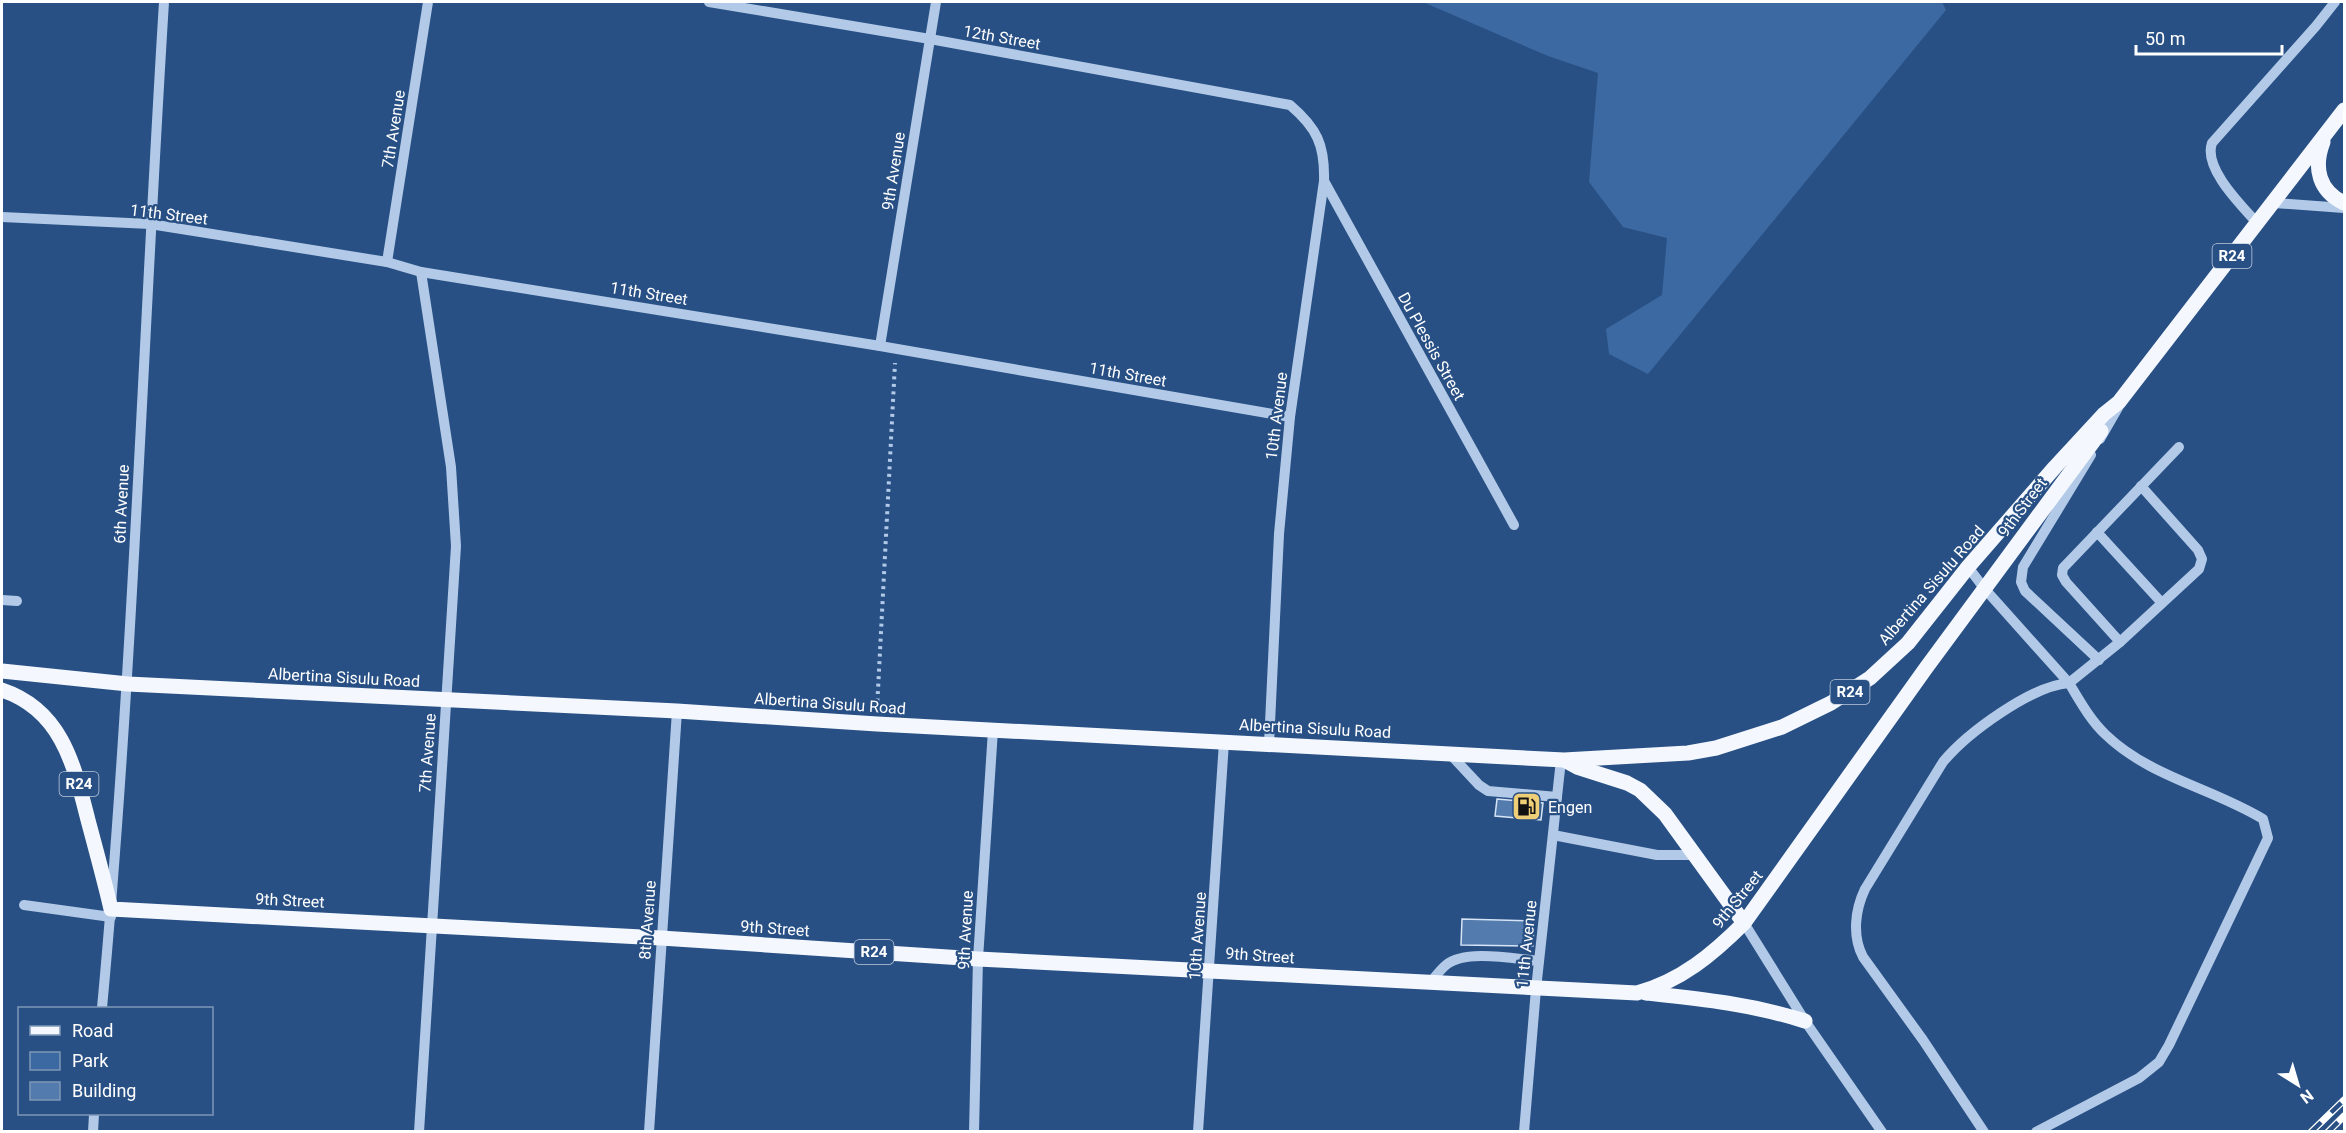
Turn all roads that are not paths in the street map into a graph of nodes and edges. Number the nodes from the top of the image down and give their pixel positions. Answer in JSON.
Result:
{"nodes":[{"id":1,"x":164,"y":2,"type":"edge"},
{"id":2,"x":428,"y":2,"type":"edge"},
{"id":3,"x":709,"y":2,"type":"edge"},
{"id":4,"x":936,"y":2,"type":"edge"},
{"id":5,"x":2335,"y":2,"type":"edge"},
{"id":6,"x":930,"y":39,"type":"junction"},
{"id":7,"x":1290,"y":105,"type":"joint"},
{"id":8,"x":2344,"y":110,"type":"edge"},
{"id":9,"x":2328,"y":131,"type":"junction"},
{"id":10,"x":1324,"y":181,"type":"junction"},
{"id":11,"x":2274,"y":202,"type":"junction"},
{"id":12,"x":2344,"y":203,"type":"edge"},
{"id":13,"x":2344,"y":208,"type":"edge"},
{"id":14,"x":2,"y":217,"type":"edge"},
{"id":15,"x":2258,"y":223,"type":"junction"},
{"id":16,"x":150,"y":224,"type":"junction"},
{"id":17,"x":387,"y":262,"type":"junction"},
{"id":18,"x":421,"y":272,"type":"junction"},
{"id":19,"x":880,"y":346,"type":"junction"},
{"id":20,"x":2123,"y":398,"type":"junction"},
{"id":21,"x":1290,"y":417,"type":"junction"},
{"id":22,"x":2179,"y":447,"type":"dead end"},
{"id":23,"x":2141,"y":486,"type":"junction"},
{"id":24,"x":1514,"y":525,"type":"dead end"},
{"id":25,"x":2097,"y":532,"type":"junction"},
{"id":26,"x":1968,"y":567,"type":"junction"},
{"id":27,"x":1984,"y":588,"type":"junction"},
{"id":28,"x":2,"y":600,"type":"edge"},
{"id":29,"x":17,"y":601,"type":"dead end"},
{"id":30,"x":2161,"y":602,"type":"junction"},
{"id":31,"x":2120,"y":642,"type":"junction"},
{"id":32,"x":2099,"y":660,"type":"junction"},
{"id":33,"x":2,"y":671,"type":"edge"},
{"id":34,"x":2069,"y":683,"type":"junction"},
{"id":35,"x":128,"y":684,"type":"junction"},
{"id":36,"x":2,"y":690,"type":"edge"},
{"id":37,"x":446,"y":700,"type":"junction"},
{"id":38,"x":677,"y":711,"type":"junction"},
{"id":39,"x":993,"y":730,"type":"junction"},
{"id":40,"x":1224,"y":742,"type":"junction"},
{"id":41,"x":1269,"y":744,"type":"junction"},
{"id":42,"x":1450,"y":754,"type":"junction"},
{"id":43,"x":1563,"y":760,"type":"junction"},
{"id":44,"x":1557,"y":797,"type":"junction"},
{"id":45,"x":1552,"y":835,"type":"junction"},
{"id":46,"x":1694,"y":855,"type":"junction"},
{"id":47,"x":24,"y":905,"type":"dead end"},
{"id":48,"x":111,"y":913,"type":"junction"},
{"id":49,"x":1744,"y":923,"type":"junction"},
{"id":50,"x":430,"y":925,"type":"junction"},
{"id":51,"x":661,"y":938,"type":"junction"},
{"id":52,"x":978,"y":959,"type":"junction"},
{"id":53,"x":1539,"y":961,"type":"junction"},
{"id":54,"x":1210,"y":970,"type":"junction"},
{"id":55,"x":1430,"y":983,"type":"junction"},
{"id":56,"x":1536,"y":989,"type":"junction"},
{"id":57,"x":1637,"y":993,"type":"junction"},
{"id":58,"x":102,"y":1007,"type":"edge"},
{"id":59,"x":1805,"y":1021,"type":"junction"},
{"id":60,"x":94,"y":1115,"type":"edge"},
{"id":61,"x":93,"y":1131,"type":"edge"},
{"id":62,"x":419,"y":1131,"type":"edge"},
{"id":63,"x":649,"y":1131,"type":"edge"},
{"id":64,"x":974,"y":1131,"type":"edge"},
{"id":65,"x":1198,"y":1131,"type":"edge"},
{"id":66,"x":1524,"y":1131,"type":"edge"},
{"id":67,"x":1882,"y":1131,"type":"edge"},
{"id":68,"x":1984,"y":1131,"type":"edge"},
{"id":69,"x":2036,"y":1131,"type":"edge"}],
"edges":[{"from":1,"to":16,"type":"street","name":"6th Avenue"},
{"from":2,"to":17,"type":"street","name":"7th Avenue"},
{"from":3,"to":6,"type":"street","name":"12th Street"},
{"from":4,"to":6,"type":"street","name":"9th Avenue"},
{"from":5,"to":15,"type":"street"},
{"from":6,"to":7,"type":"street","name":"12th Street"},
{"from":6,"to":19,"type":"street","name":"9th Avenue"},
{"from":7,"to":10,"type":"street","name":"10th Avenue"},
{"from":8,"to":9,"type":"main road","name":"Albertina Sisulu Road","number":"R24"},
{"from":9,"to":11,"type":"main road","name":"Albertina Sisulu Road","number":"R24"},
{"from":9,"to":12,"type":"main road"},
{"from":10,"to":21,"type":"street","name":"10th Avenue"},
{"from":10,"to":24,"type":"street","name":"Du Plessis Street"},
{"from":11,"to":13,"type":"street"},
{"from":11,"to":15,"type":"main road","name":"Albertina Sisulu Road","number":"R24"},
{"from":14,"to":16,"type":"street","name":"11th Street"},
{"from":15,"to":20,"type":"main road","name":"Albertina Sisulu Road","number":"R24"},
{"from":16,"to":17,"type":"street","name":"11th Street"},
{"from":16,"to":35,"type":"street","name":"6th Avenue"},
{"from":17,"to":18,"type":"street","name":"11th Street"},
{"from":18,"to":19,"type":"street","name":"11th Street"},
{"from":18,"to":37,"type":"street","name":"7th Avenue"},
{"from":19,"to":21,"type":"street","name":"11th Street"},
{"from":20,"to":26,"type":"main road","name":"Albertina Sisulu Road","number":"R24"},
{"from":20,"to":27,"type":"main road","name":"9th Street","number":"R24"},
{"from":20,"to":32,"type":"street"},
{"from":21,"to":41,"type":"street","name":"10th Avenue"},
{"from":22,"to":23,"type":"street"},
{"from":23,"to":25,"type":"street"},
{"from":23,"to":30,"type":"street"},
{"from":25,"to":30,"type":"street"},
{"from":25,"to":31,"type":"street"},
{"from":26,"to":27,"type":"street"},
{"from":26,"to":43,"type":"main road","name":"Albertina Sisulu Road","number":"R24"},
{"from":27,"to":34,"type":"street"},
{"from":27,"to":49,"type":"main road","name":"9th Street","number":"R24"},
{"from":28,"to":29,"type":"street"},
{"from":30,"to":31,"type":"street"},
{"from":31,"to":32,"type":"street"},
{"from":32,"to":34,"type":"street"},
{"from":33,"to":35,"type":"main road","name":"Albertina Sisulu Road","number":"R24"},
{"from":34,"to":68,"type":"street"},
{"from":34,"to":69,"type":"street"},
{"from":35,"to":37,"type":"main road","name":"Albertina Sisulu Road","number":"R24"},
{"from":35,"to":48,"type":"street","name":"6th Avenue"},
{"from":36,"to":48,"type":"main road","number":"R24"},
{"from":37,"to":38,"type":"main road","name":"Albertina Sisulu Road","number":"R24"},
{"from":37,"to":50,"type":"street","name":"7th Avenue"},
{"from":38,"to":39,"type":"main road","name":"Albertina Sisulu Road","number":"R24"},
{"from":38,"to":51,"type":"street","name":"8th Avenue"},
{"from":39,"to":40,"type":"main road","name":"Albertina Sisulu Road","number":"R24"},
{"from":39,"to":52,"type":"street","name":"9th Avenue"},
{"from":40,"to":41,"type":"main road","name":"Albertina Sisulu Road","number":"R24"},
{"from":40,"to":54,"type":"street","name":"10th Avenue"},
{"from":41,"to":42,"type":"main road","name":"Albertina Sisulu Road","number":"R24"},
{"from":42,"to":43,"type":"main road","name":"Albertina Sisulu Road","number":"R24"},
{"from":42,"to":44,"type":"street"},
{"from":43,"to":44,"type":"street","name":"11th Avenue"},
{"from":43,"to":46,"type":"main road"},
{"from":44,"to":45,"type":"street","name":"11th Avenue"},
{"from":45,"to":46,"type":"street"},
{"from":45,"to":53,"type":"street","name":"11th Avenue"},
{"from":46,"to":49,"type":"main road"},
{"from":47,"to":48,"type":"street"},
{"from":48,"to":50,"type":"main road","name":"9th Street","number":"R24"},
{"from":48,"to":58,"type":"street","name":"6th Avenue"},
{"from":49,"to":57,"type":"main road","name":"9th Street","number":"R24"},
{"from":49,"to":59,"type":"street"},
{"from":50,"to":51,"type":"main road","name":"9th Street","number":"R24"},
{"from":50,"to":62,"type":"street","name":"7th Avenue"},
{"from":51,"to":52,"type":"main road","name":"9th Street","number":"R24"},
{"from":51,"to":63,"type":"street","name":"8th Avenue"},
{"from":52,"to":54,"type":"main road","name":"9th Street","number":"R24"},
{"from":52,"to":64,"type":"street","name":"9th Avenue"},
{"from":53,"to":55,"type":"street"},
{"from":53,"to":56,"type":"street","name":"11th Avenue"},
{"from":54,"to":55,"type":"main road","name":"9th Street","number":"R24"},
{"from":54,"to":65,"type":"street","name":"10th Avenue"},
{"from":55,"to":56,"type":"main road","name":"9th Street","number":"R24"},
{"from":56,"to":57,"type":"main road","name":"9th Street","number":"R24"},
{"from":56,"to":66,"type":"street","name":"11th Avenue"},
{"from":57,"to":59,"type":"main road"},
{"from":59,"to":67,"type":"street"},
{"from":60,"to":61,"type":"street"}]}
